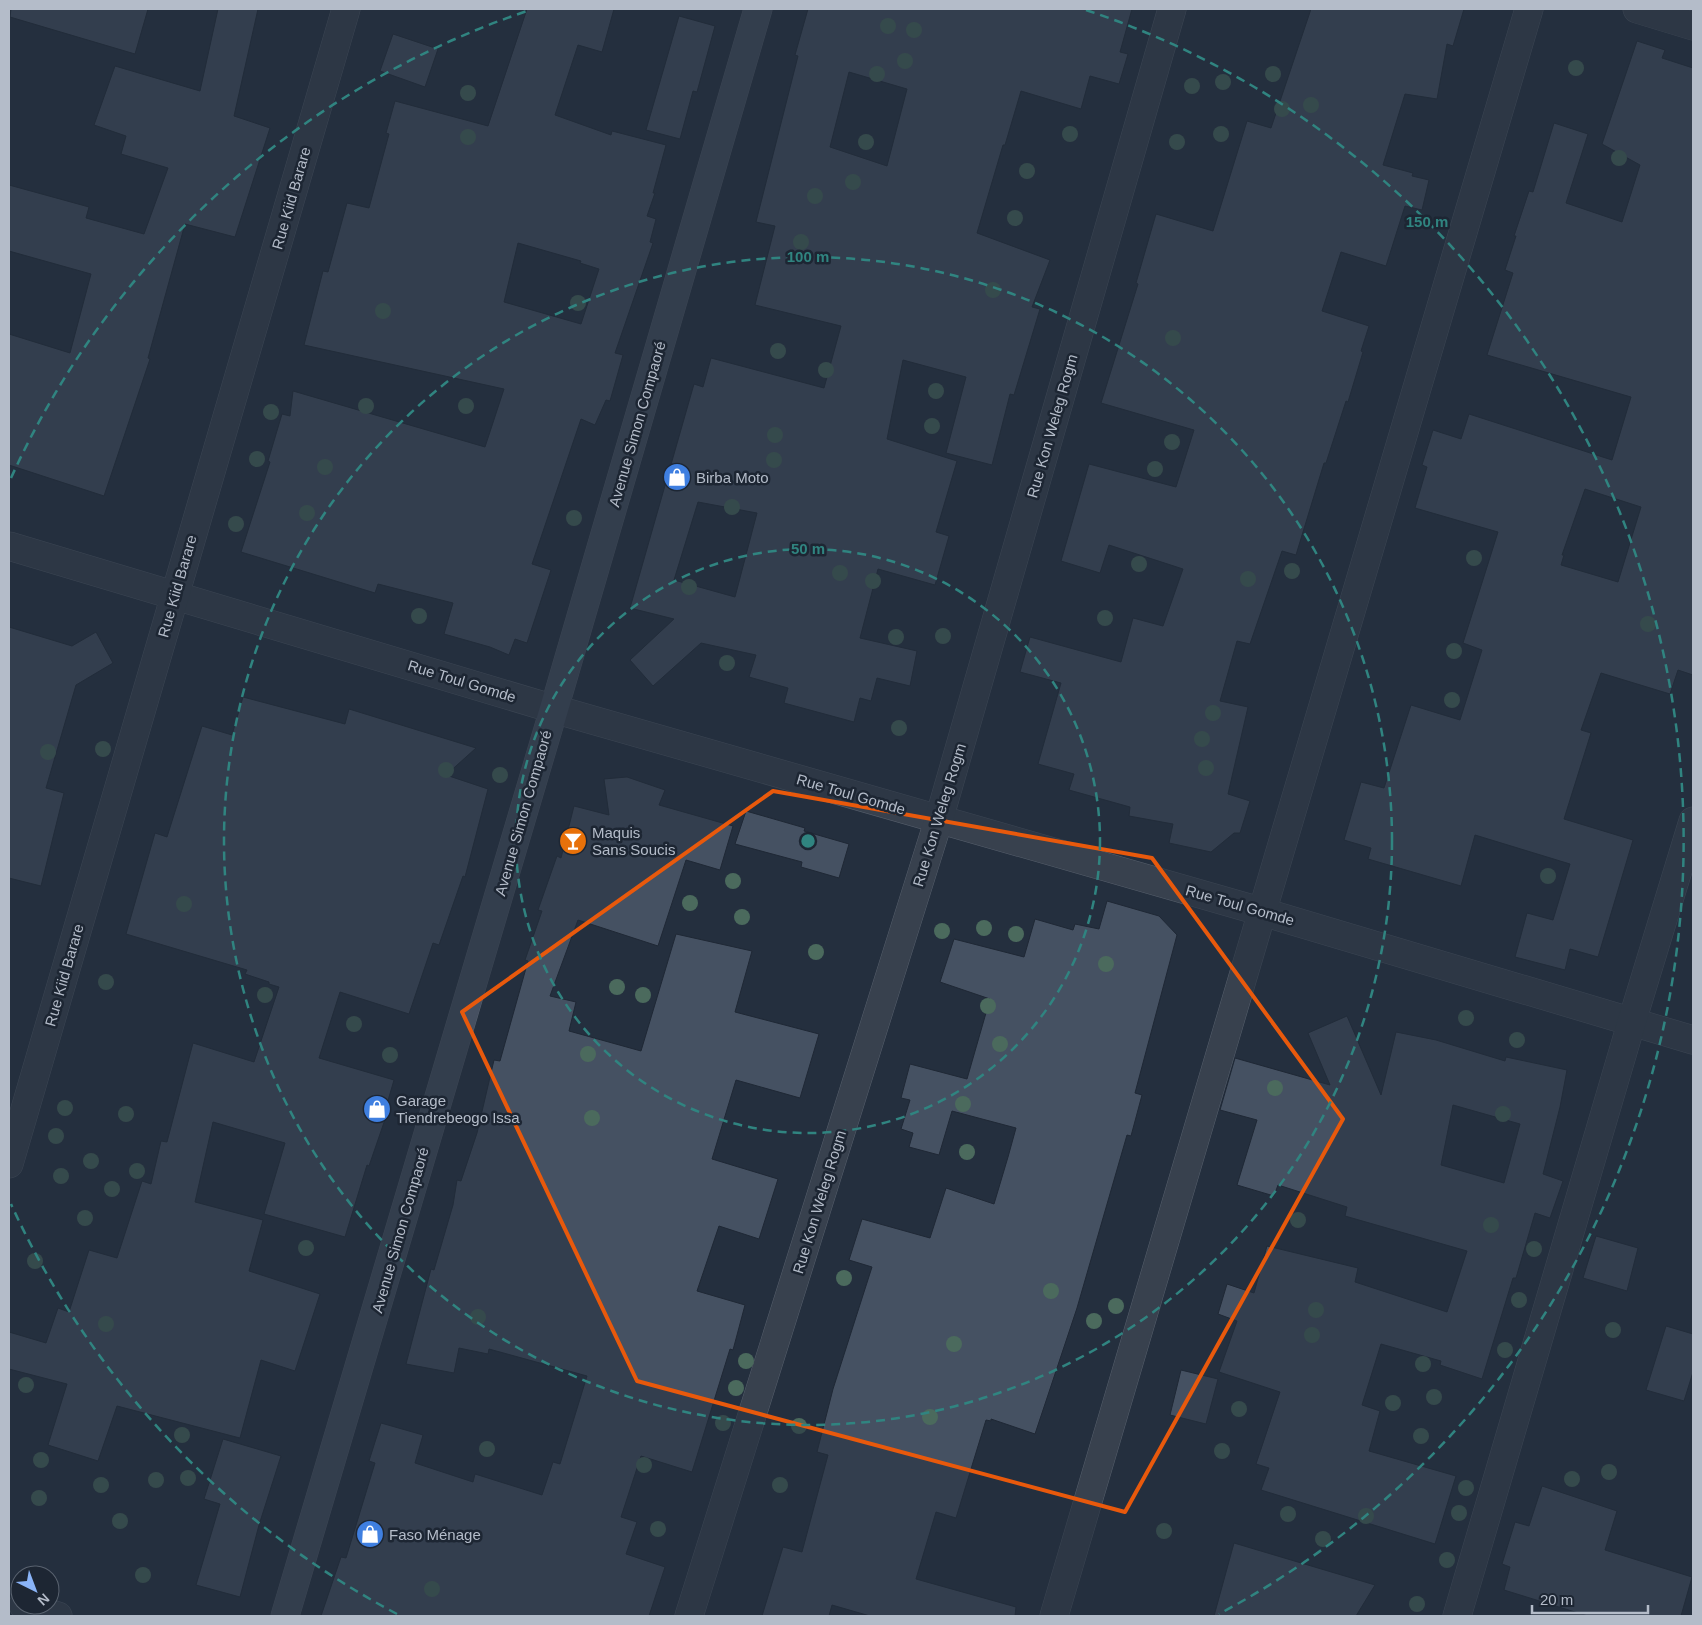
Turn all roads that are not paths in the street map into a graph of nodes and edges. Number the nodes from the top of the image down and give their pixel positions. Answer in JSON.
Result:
{"nodes":[{"id":1,"x":346,"y":9,"type":"edge"},
{"id":2,"x":758,"y":9,"type":"edge"},
{"id":3,"x":1172,"y":9,"type":"edge"},
{"id":4,"x":1529,"y":9,"type":"edge"},
{"id":5,"x":1636,"y":9,"type":"edge"},
{"id":6,"x":1693,"y":26,"type":"edge"},
{"id":7,"x":9,"y":546,"type":"edge"},
{"id":8,"x":175,"y":594,"type":"junction"},
{"id":9,"x":554,"y":709,"type":"junction"},
{"id":10,"x":939,"y":819,"type":"junction"},
{"id":11,"x":1693,"y":821,"type":"edge"},
{"id":12,"x":1263,"y":912,"type":"junction"},
{"id":13,"x":1632,"y":1021,"type":"junction"},
{"id":14,"x":1693,"y":1040,"type":"edge"},
{"id":15,"x":9,"y":1164,"type":"edge"},
{"id":16,"x":285,"y":1616,"type":"edge"},
{"id":17,"x":689,"y":1616,"type":"edge"},
{"id":18,"x":1054,"y":1616,"type":"edge"},
{"id":19,"x":1457,"y":1616,"type":"edge"}],
"edges":[{"from":1,"to":8,"type":"street","name":"Rue Kiid Barare"},
{"from":2,"to":9,"type":"street","name":"Avenue Simon Compaoré"},
{"from":3,"to":10,"type":"street","name":"Rue Kon Weleg Rogm"},
{"from":4,"to":12,"type":"street"},
{"from":5,"to":6,"type":"street"},
{"from":7,"to":8,"type":"street","name":"Rue Toul Gomde"},
{"from":8,"to":9,"type":"street","name":"Rue Toul Gomde"},
{"from":8,"to":15,"type":"street","name":"Rue Kiid Barare"},
{"from":9,"to":10,"type":"street","name":"Rue Toul Gomde"},
{"from":9,"to":16,"type":"street","name":"Avenue Simon Compaoré"},
{"from":10,"to":12,"type":"street","name":"Rue Toul Gomde"},
{"from":10,"to":17,"type":"street","name":"Rue Kon Weleg Rogm"},
{"from":11,"to":13,"type":"street"},
{"from":12,"to":13,"type":"street","name":"Rue Toul Gomde"},
{"from":12,"to":18,"type":"street"},
{"from":13,"to":14,"type":"street","name":"Rue Toul Gomde"},
{"from":13,"to":19,"type":"street"}]}
